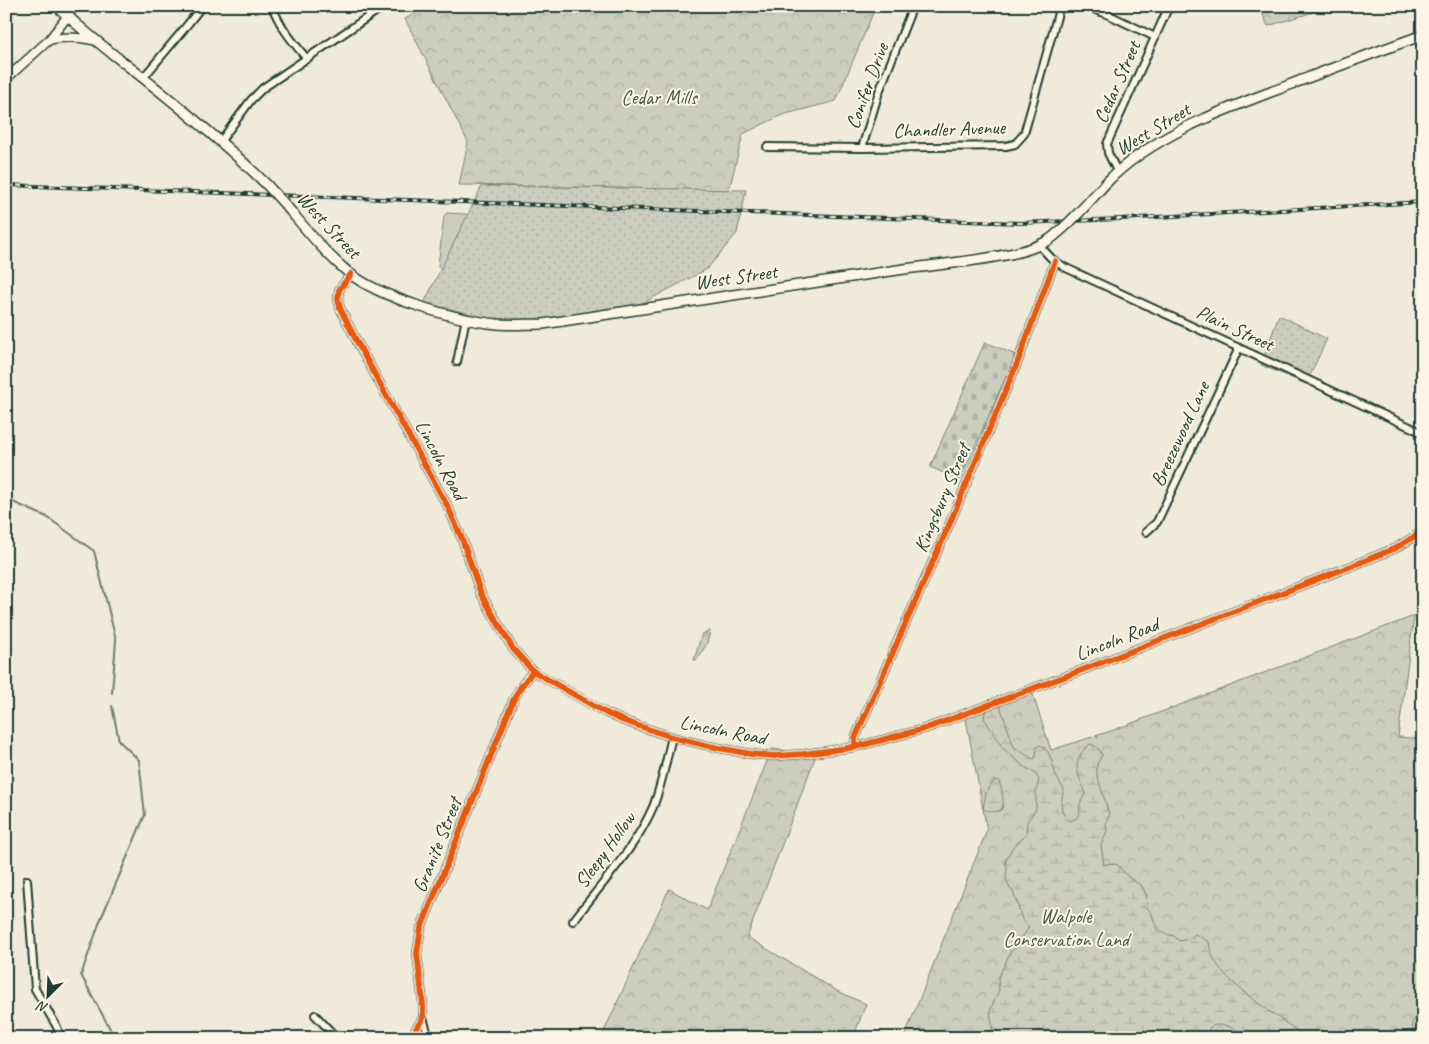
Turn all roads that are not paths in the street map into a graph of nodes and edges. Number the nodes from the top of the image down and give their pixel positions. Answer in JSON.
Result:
{"nodes":[{"id":1,"x":57,"y":6,"type":"edge"},
{"id":2,"x":76,"y":6,"type":"edge"},
{"id":3,"x":202,"y":6,"type":"edge"},
{"id":4,"x":272,"y":6,"type":"edge"},
{"id":5,"x":384,"y":6,"type":"edge"},
{"id":6,"x":913,"y":6,"type":"edge"},
{"id":7,"x":1060,"y":6,"type":"edge"},
{"id":8,"x":1085,"y":6,"type":"edge"},
{"id":9,"x":1169,"y":6,"type":"edge"},
{"id":10,"x":67,"y":16,"type":"junction"},
{"id":11,"x":1423,"y":35,"type":"edge"},
{"id":12,"x":1155,"y":37,"type":"junction"},
{"id":13,"x":49,"y":40,"type":"junction"},
{"id":14,"x":93,"y":40,"type":"junction"},
{"id":15,"x":307,"y":59,"type":"junction"},
{"id":16,"x":143,"y":78,"type":"junction"},
{"id":17,"x":6,"y":79,"type":"edge"},
{"id":18,"x":220,"y":142,"type":"junction"},
{"id":19,"x":767,"y":147,"type":"dead end"},
{"id":20,"x":862,"y":148,"type":"junction"},
{"id":21,"x":1117,"y":171,"type":"junction"},
{"id":22,"x":1039,"y":245,"type":"junction"},
{"id":23,"x":1055,"y":261,"type":"junction"},
{"id":24,"x":351,"y":274,"type":"junction"},
{"id":25,"x":466,"y":318,"type":"junction"},
{"id":26,"x":1239,"y":348,"type":"junction"},
{"id":27,"x":456,"y":362,"type":"dead end"},
{"id":28,"x":1423,"y":433,"type":"edge"},
{"id":29,"x":1423,"y":531,"type":"edge"},
{"id":30,"x":1146,"y":532,"type":"dead end"},
{"id":31,"x":532,"y":671,"type":"junction"},
{"id":32,"x":672,"y":737,"type":"junction"},
{"id":33,"x":856,"y":746,"type":"junction"},
{"id":34,"x":27,"y":880,"type":"dead end"},
{"id":35,"x":573,"y":921,"type":"dead end"},
{"id":36,"x":315,"y":1015,"type":"dead end"},
{"id":37,"x":423,"y":1018,"type":"junction"},
{"id":38,"x":61,"y":1038,"type":"edge"},
{"id":39,"x":337,"y":1038,"type":"edge"},
{"id":40,"x":410,"y":1038,"type":"edge"},
{"id":41,"x":429,"y":1038,"type":"edge"}],
"edges":[{"from":1,"to":10,"type":"main road","name":"West Street"},
{"from":2,"to":10,"type":"street"},
{"from":3,"to":16,"type":"street"},
{"from":4,"to":15,"type":"street"},
{"from":5,"to":15,"type":"street"},
{"from":6,"to":20,"type":"street","name":"Conifer Drive"},
{"from":7,"to":20,"type":"street","name":"Chandler Avenue"},
{"from":8,"to":12,"type":"street"},
{"from":9,"to":12,"type":"street","name":"Cedar Street"},
{"from":10,"to":13,"type":"street"},
{"from":10,"to":14,"type":"main road","name":"West Street"},
{"from":11,"to":21,"type":"main road","name":"West Street"},
{"from":12,"to":21,"type":"street","name":"Cedar Street"},
{"from":13,"to":14,"type":"street"},
{"from":13,"to":17,"type":"street"},
{"from":14,"to":16,"type":"main road","name":"West Street"},
{"from":15,"to":18,"type":"street"},
{"from":16,"to":18,"type":"main road","name":"West Street"},
{"from":18,"to":24,"type":"main road","name":"West Street","bridge":true},
{"from":19,"to":20,"type":"street","name":"Chandler Avenue"},
{"from":21,"to":22,"type":"main road","name":"West Street","bridge":true},
{"from":22,"to":23,"type":"street","name":"Plain Street"},
{"from":22,"to":25,"type":"main road","name":"West Street"},
{"from":23,"to":26,"type":"street","name":"Plain Street"},
{"from":23,"to":33,"type":"street","name":"Kingsbury Street"},
{"from":24,"to":25,"type":"main road","name":"West Street"},
{"from":24,"to":31,"type":"street","name":"Lincoln Road"},
{"from":25,"to":27,"type":"street"},
{"from":26,"to":28,"type":"street","name":"Plain Street"},
{"from":26,"to":30,"type":"street","name":"Breezewood Lane"},
{"from":29,"to":33,"type":"street","name":"Lincoln Road"},
{"from":31,"to":32,"type":"street","name":"Lincoln Road"},
{"from":31,"to":37,"type":"street","name":"Granite Street"},
{"from":32,"to":33,"type":"street","name":"Lincoln Road"},
{"from":32,"to":35,"type":"street","name":"Sleepy Hollow"},
{"from":34,"to":38,"type":"street"},
{"from":36,"to":39,"type":"street"},
{"from":37,"to":40,"type":"street"},
{"from":37,"to":41,"type":"street","name":"Granite Street"}]}
